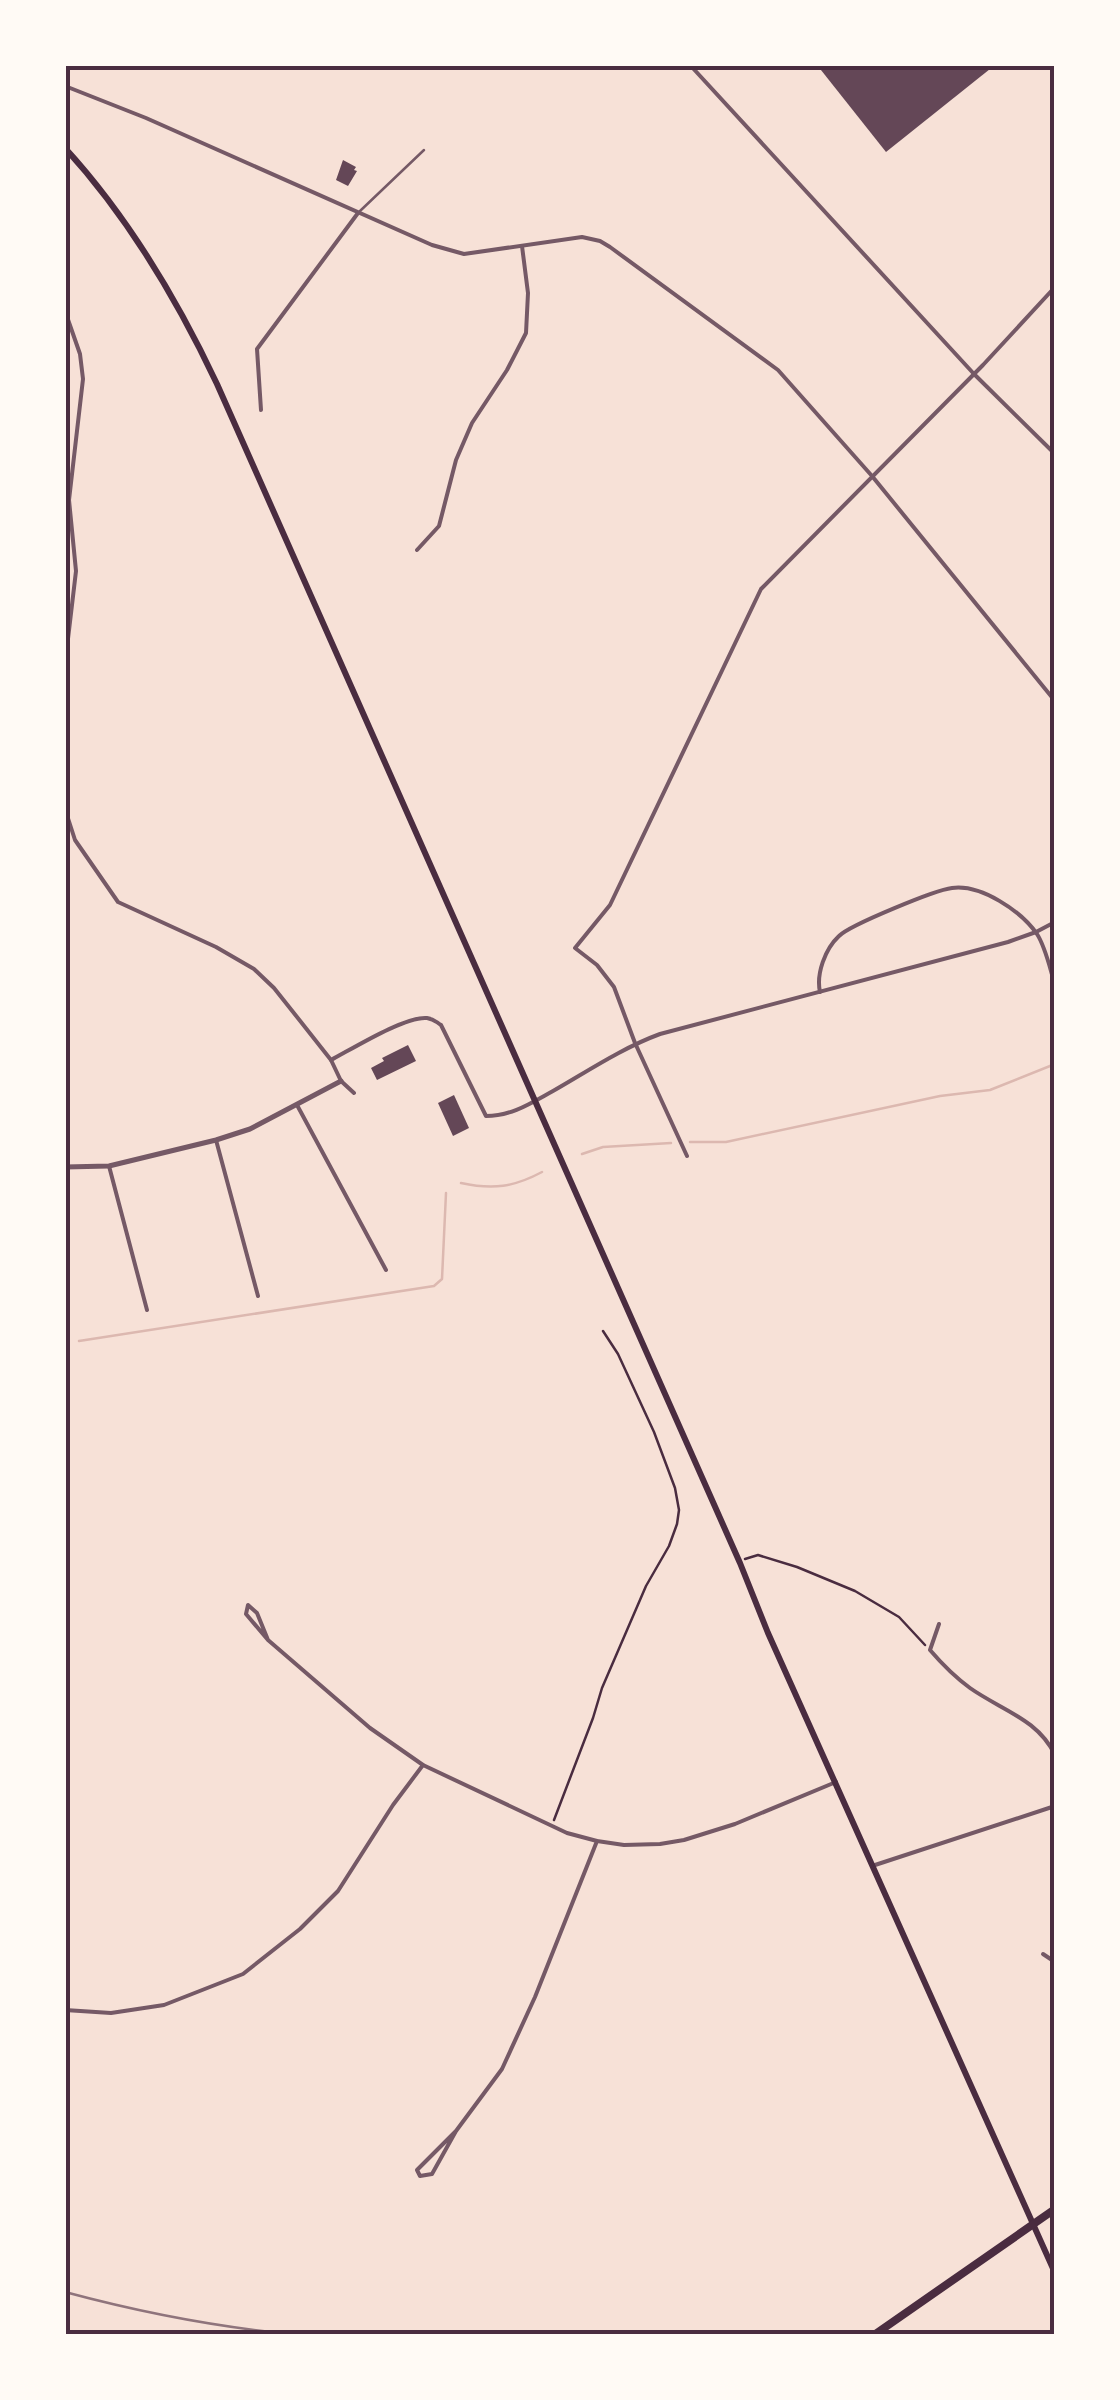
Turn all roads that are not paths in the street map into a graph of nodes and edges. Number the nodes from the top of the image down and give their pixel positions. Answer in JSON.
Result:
{"nodes":[{"id":1,"x":690,"y":65,"type":"edge"},
{"id":2,"x":65,"y":86,"type":"edge"},
{"id":3,"x":65,"y":148,"type":"edge"},
{"id":4,"x":424,"y":150,"type":"dead end"},
{"id":5,"x":358,"y":213,"type":"junction"},
{"id":6,"x":522,"y":246,"type":"junction"},
{"id":7,"x":1055,"y":286,"type":"edge"},
{"id":8,"x":65,"y":311,"type":"edge"},
{"id":9,"x":974,"y":374,"type":"junction"},
{"id":10,"x":261,"y":410,"type":"dead end"},
{"id":11,"x":1055,"y":454,"type":"edge"},
{"id":12,"x":872,"y":476,"type":"junction"},
{"id":13,"x":417,"y":550,"type":"dead end"},
{"id":14,"x":65,"y":664,"type":"edge"},
{"id":15,"x":1055,"y":700,"type":"edge"},
{"id":16,"x":65,"y":808,"type":"edge"},
{"id":17,"x":1055,"y":922,"type":"edge"},
{"id":18,"x":1036,"y":932,"type":"junction"},
{"id":19,"x":1055,"y":985,"type":"edge"},
{"id":20,"x":820,"y":992,"type":"junction"},
{"id":21,"x":635,"y":1043,"type":"junction"},
{"id":22,"x":330,"y":1060,"type":"junction"},
{"id":23,"x":341,"y":1081,"type":"junction"},
{"id":24,"x":354,"y":1093,"type":"dead end"},
{"id":25,"x":536,"y":1100,"type":"junction"},
{"id":26,"x":296,"y":1105,"type":"junction"},
{"id":27,"x":216,"y":1140,"type":"junction"},
{"id":28,"x":687,"y":1156,"type":"dead end"},
{"id":29,"x":109,"y":1166,"type":"junction"},
{"id":30,"x":65,"y":1167,"type":"edge"},
{"id":31,"x":386,"y":1270,"type":"dead end"},
{"id":32,"x":258,"y":1296,"type":"dead end"},
{"id":33,"x":147,"y":1310,"type":"dead end"},
{"id":34,"x":939,"y":1624,"type":"dead end"},
{"id":35,"x":268,"y":1640,"type":"junction"},
{"id":36,"x":1055,"y":1755,"type":"edge"},
{"id":37,"x":423,"y":1765,"type":"junction"},
{"id":38,"x":836,"y":1782,"type":"junction"},
{"id":39,"x":1055,"y":1806,"type":"edge"},
{"id":40,"x":597,"y":1841,"type":"junction"},
{"id":41,"x":872,"y":1866,"type":"junction"},
{"id":42,"x":1044,"y":1954,"type":"dead end"},
{"id":43,"x":1055,"y":1962,"type":"edge"},
{"id":44,"x":65,"y":2010,"type":"edge"},
{"id":45,"x":456,"y":2132,"type":"junction"},
{"id":46,"x":1055,"y":2209,"type":"edge"},
{"id":47,"x":1040,"y":2237,"type":"junction"},
{"id":48,"x":1055,"y":2265,"type":"edge"},
{"id":49,"x":1055,"y":2273,"type":"edge"},
{"id":50,"x":874,"y":2335,"type":"edge"}],
"edges":[{"from":1,"to":9,"type":"street"},
{"from":2,"to":5,"type":"street"},
{"from":3,"to":25,"type":"main road"},
{"from":4,"to":5,"type":"lane"},
{"from":5,"to":6,"type":"street"},
{"from":5,"to":10,"type":"street"},
{"from":6,"to":12,"type":"street"},
{"from":6,"to":13,"type":"street"},
{"from":7,"to":9,"type":"street"},
{"from":8,"to":14,"type":"street"},
{"from":9,"to":11,"type":"street"},
{"from":9,"to":12,"type":"street"},
{"from":12,"to":15,"type":"street"},
{"from":12,"to":21,"type":"street"},
{"from":16,"to":22,"type":"street"},
{"from":17,"to":18,"type":"street"},
{"from":18,"to":19,"type":"street"},
{"from":18,"to":20,"type":"street"},
{"from":18,"to":20,"type":"street"},
{"from":20,"to":21,"type":"street"},
{"from":21,"to":25,"type":"street"},
{"from":21,"to":28,"type":"street"},
{"from":22,"to":23,"type":"street"},
{"from":22,"to":25,"type":"street"},
{"from":23,"to":24,"type":"street"},
{"from":23,"to":26,"type":"street"},
{"from":25,"to":38,"type":"main road"},
{"from":26,"to":27,"type":"street"},
{"from":26,"to":31,"type":"street"},
{"from":27,"to":29,"type":"street"},
{"from":27,"to":32,"type":"street"},
{"from":29,"to":30,"type":"street"},
{"from":29,"to":33,"type":"street"},
{"from":34,"to":36,"type":"street"},
{"from":35,"to":35,"type":"street"},
{"from":35,"to":37,"type":"street"},
{"from":37,"to":40,"type":"street"},
{"from":37,"to":44,"type":"street"},
{"from":38,"to":40,"type":"street"},
{"from":38,"to":41,"type":"main road"},
{"from":39,"to":41,"type":"street"},
{"from":40,"to":45,"type":"street"},
{"from":41,"to":47,"type":"main road"},
{"from":42,"to":43,"type":"street"},
{"from":45,"to":45,"type":"street"},
{"from":46,"to":50,"type":"highway"},
{"from":47,"to":48,"type":"main road"},
{"from":47,"to":49,"type":"main road"}]}
